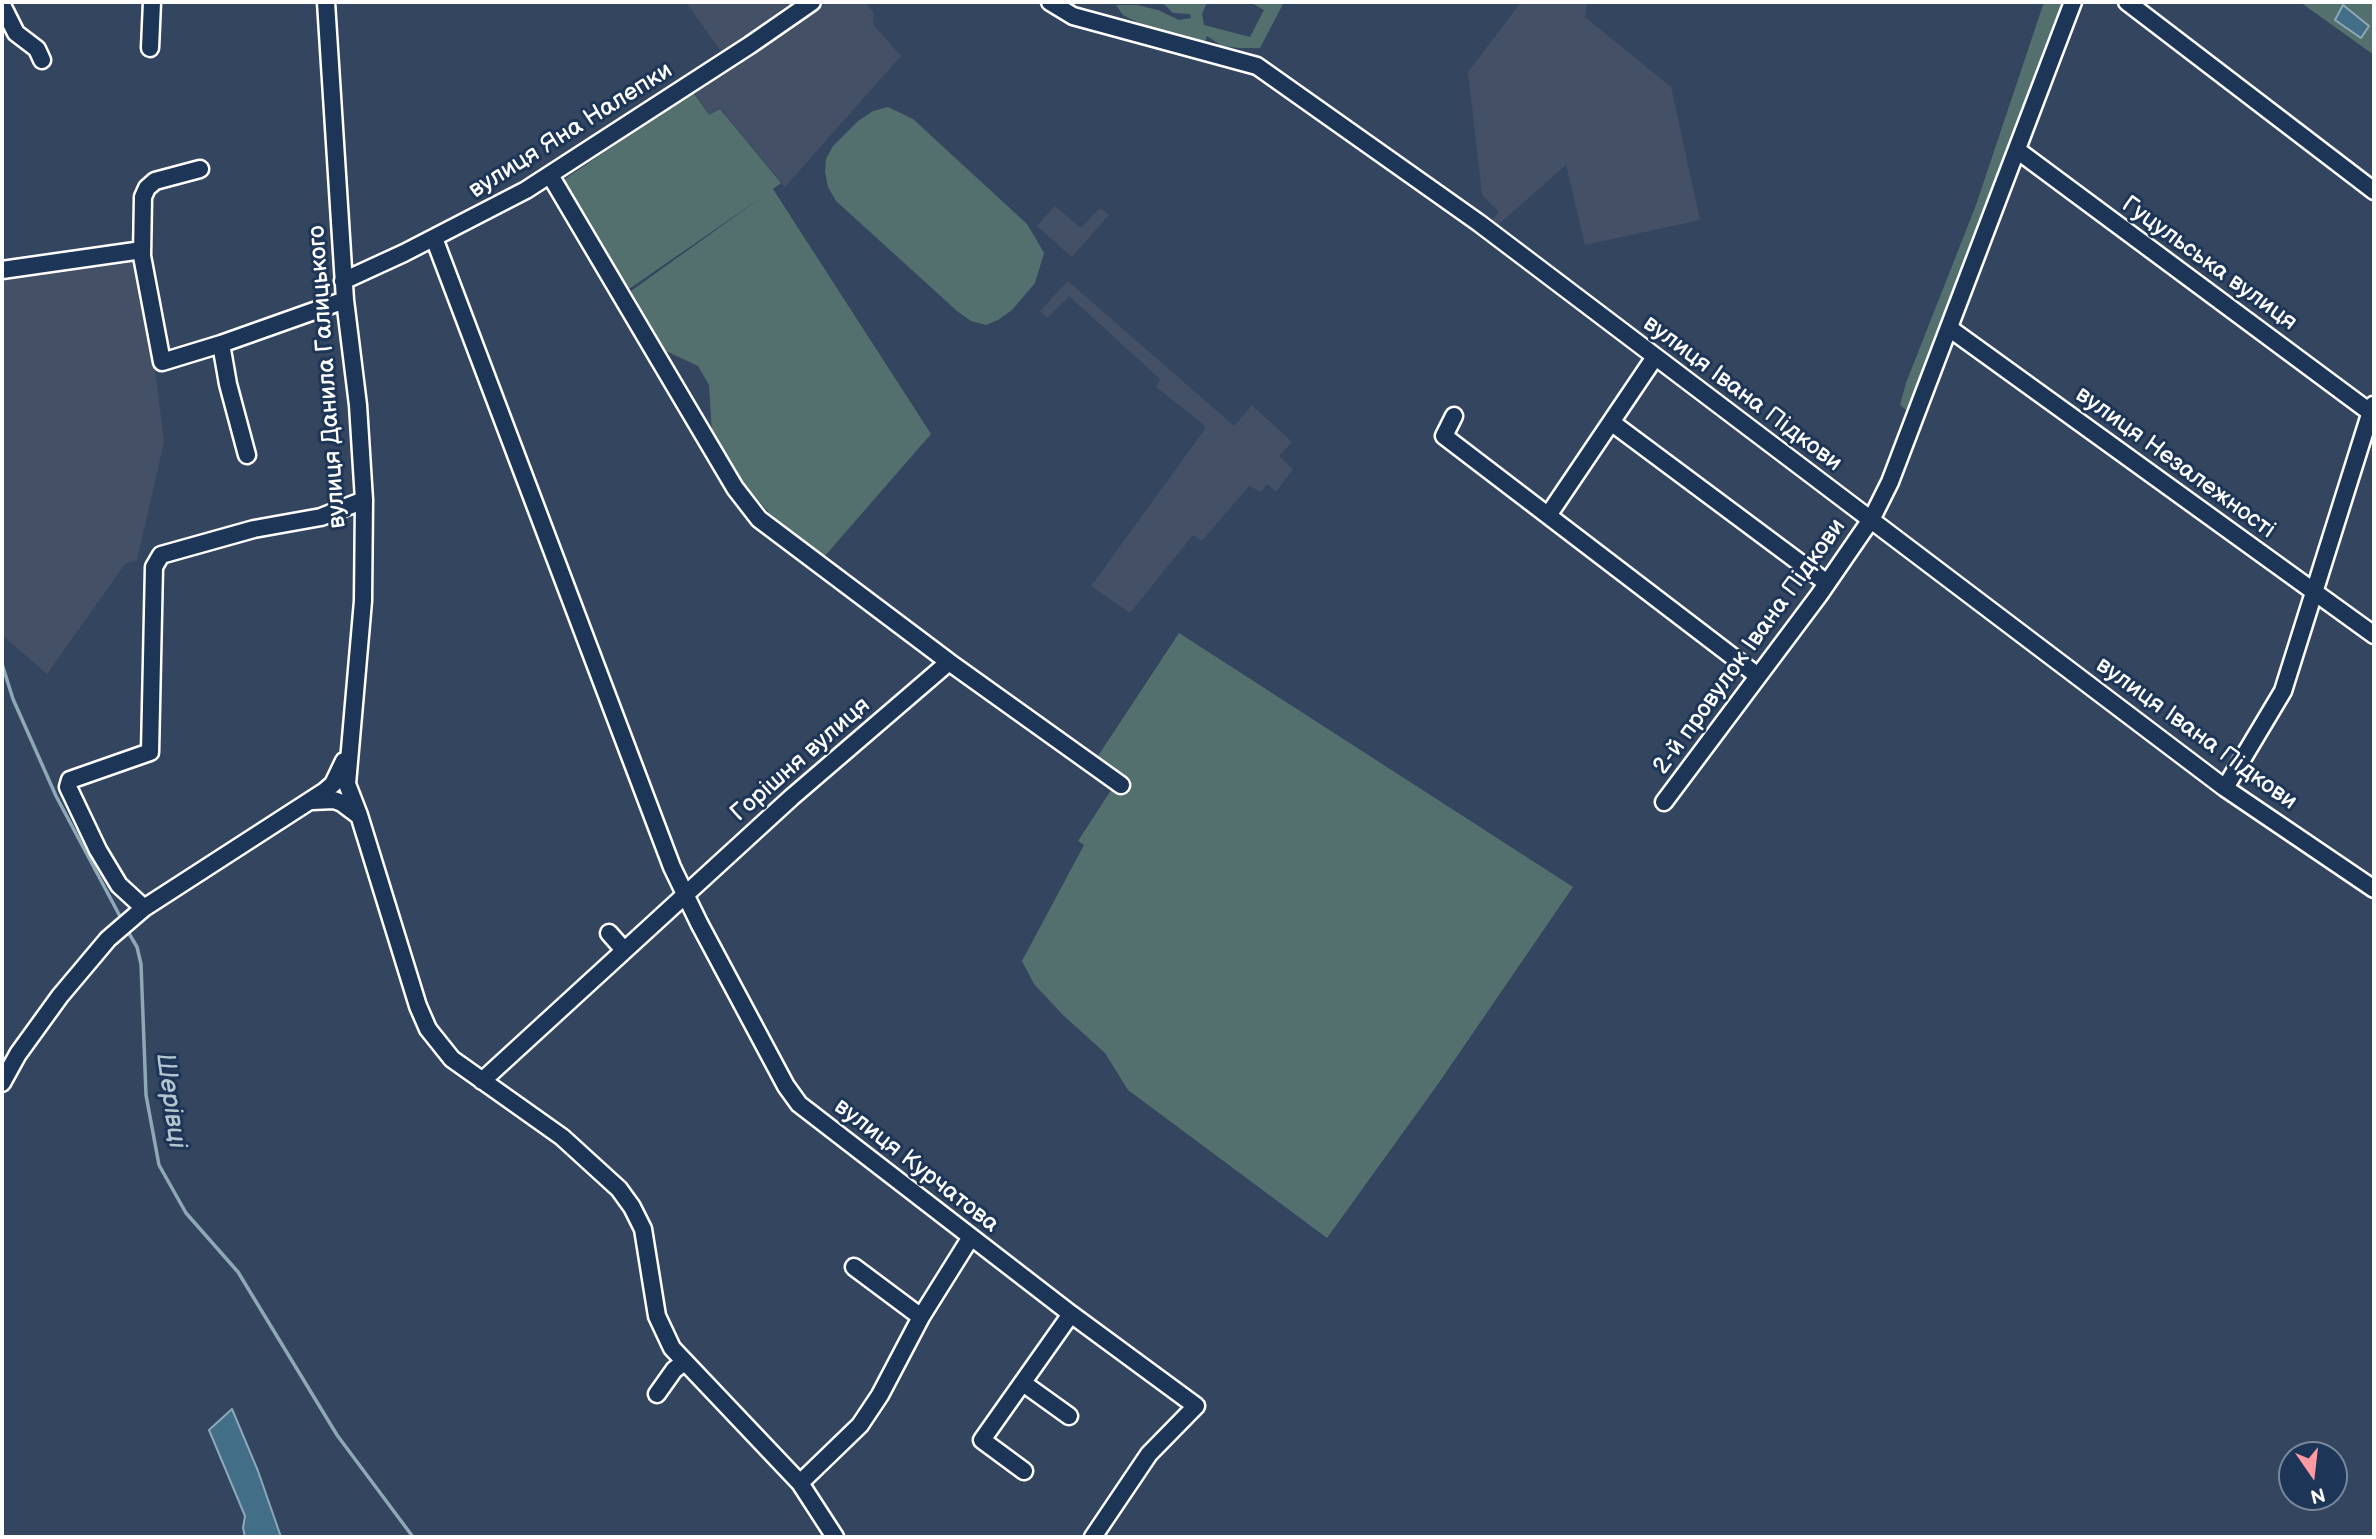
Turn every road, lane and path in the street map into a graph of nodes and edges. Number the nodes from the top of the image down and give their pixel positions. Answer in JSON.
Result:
{"nodes":[{"id":1,"x":152,"y":2,"type":"edge"},
{"id":2,"x":326,"y":2,"type":"edge"},
{"id":3,"x":812,"y":2,"type":"edge"},
{"id":4,"x":1050,"y":2,"type":"edge"},
{"id":5,"x":2073,"y":2,"type":"edge"},
{"id":6,"x":2127,"y":2,"type":"edge"},
{"id":7,"x":2,"y":5,"type":"edge"},
{"id":8,"x":150,"y":48,"type":"dead end"},
{"id":9,"x":42,"y":60,"type":"dead end"},
{"id":10,"x":2017,"y":150,"type":"junction"},
{"id":11,"x":200,"y":169,"type":"dead end"},
{"id":12,"x":550,"y":175,"type":"junction"},
{"id":13,"x":2374,"y":191,"type":"edge"},
{"id":14,"x":434,"y":238,"type":"junction"},
{"id":15,"x":142,"y":250,"type":"junction"},
{"id":16,"x":2,"y":270,"type":"edge"},
{"id":17,"x":343,"y":281,"type":"junction"},
{"id":18,"x":345,"y":300,"type":"junction"},
{"id":19,"x":1949,"y":328,"type":"junction"},
{"id":20,"x":220,"y":344,"type":"junction"},
{"id":21,"x":1655,"y":357,"type":"junction"},
{"id":22,"x":2373,"y":410,"type":"edge"},
{"id":23,"x":1454,"y":416,"type":"dead end"},
{"id":24,"x":1611,"y":422,"type":"junction"},
{"id":25,"x":247,"y":455,"type":"dead end"},
{"id":26,"x":364,"y":500,"type":"junction"},
{"id":27,"x":1549,"y":514,"type":"junction"},
{"id":28,"x":1872,"y":518,"type":"junction"},
{"id":29,"x":1827,"y":583,"type":"junction"},
{"id":30,"x":2313,"y":590,"type":"junction"},
{"id":31,"x":2374,"y":635,"type":"edge"},
{"id":32,"x":949,"y":662,"type":"junction"},
{"id":33,"x":1758,"y":676,"type":"junction"},
{"id":34,"x":348,"y":752,"type":"junction"},
{"id":35,"x":1121,"y":785,"type":"dead end"},
{"id":36,"x":2225,"y":788,"type":"junction"},
{"id":37,"x":309,"y":802,"type":"junction"},
{"id":38,"x":1664,"y":802,"type":"dead end"},
{"id":39,"x":359,"y":815,"type":"junction"},
{"id":40,"x":2374,"y":889,"type":"edge"},
{"id":41,"x":686,"y":894,"type":"junction"},
{"id":42,"x":141,"y":910,"type":"junction"},
{"id":43,"x":609,"y":933,"type":"dead end"},
{"id":44,"x":624,"y":950,"type":"junction"},
{"id":45,"x":482,"y":1081,"type":"junction"},
{"id":46,"x":2,"y":1083,"type":"edge"},
{"id":47,"x":971,"y":1237,"type":"junction"},
{"id":48,"x":854,"y":1267,"type":"dead end"},
{"id":49,"x":1071,"y":1314,"type":"junction"},
{"id":50,"x":922,"y":1317,"type":"junction"},
{"id":51,"x":684,"y":1362,"type":"junction"},
{"id":52,"x":1023,"y":1383,"type":"junction"},
{"id":53,"x":657,"y":1394,"type":"dead end"},
{"id":54,"x":1069,"y":1416,"type":"dead end"},
{"id":55,"x":1024,"y":1471,"type":"dead end"},
{"id":56,"x":800,"y":1483,"type":"junction"},
{"id":57,"x":835,"y":1537,"type":"edge"},
{"id":58,"x":1093,"y":1537,"type":"edge"}],
"edges":[{"from":1,"to":8,"type":"street"},
{"from":2,"to":17,"type":"street","name":"вулиця Данила Галицького"},
{"from":3,"to":12,"type":"street","name":"вулиця Яна Налепки"},
{"from":4,"to":21,"type":"street","name":"вулиця Івана Підкови"},
{"from":5,"to":10,"type":"street","name":"2-й провулок Івана Підкови"},
{"from":6,"to":13,"type":"street"},
{"from":7,"to":9,"type":"street"},
{"from":10,"to":19,"type":"street","name":"2-й провулок Івана Підкови"},
{"from":10,"to":22,"type":"street","name":"Гуцульська вулиця"},
{"from":11,"to":15,"type":"street"},
{"from":12,"to":14,"type":"street","name":"вулиця Яна Налепки"},
{"from":12,"to":32,"type":"street"},
{"from":14,"to":17,"type":"street","name":"вулиця Яна Налепки"},
{"from":14,"to":41,"type":"street","name":"вулиця Курчатова"},
{"from":15,"to":16,"type":"street"},
{"from":15,"to":20,"type":"street"},
{"from":17,"to":18,"type":"street","name":"вулиця Данила Галицького"},
{"from":18,"to":20,"type":"street"},
{"from":18,"to":26,"type":"street","name":"вулиця Данила Галицького"},
{"from":19,"to":28,"type":"street","name":"2-й провулок Івана Підкови"},
{"from":19,"to":30,"type":"street","name":"вулиця Незалежності"},
{"from":20,"to":25,"type":"street"},
{"from":21,"to":24,"type":"street"},
{"from":21,"to":28,"type":"street","name":"вулиця Івана Підкови"},
{"from":22,"to":30,"type":"street"},
{"from":23,"to":27,"type":"street"},
{"from":24,"to":27,"type":"street"},
{"from":24,"to":29,"type":"street"},
{"from":26,"to":34,"type":"street","name":"вулиця Данила Галицького"},
{"from":26,"to":42,"type":"street"},
{"from":27,"to":33,"type":"street"},
{"from":28,"to":29,"type":"street","name":"2-й провулок Івана Підкови"},
{"from":28,"to":36,"type":"street","name":"вулиця Івана Підкови"},
{"from":29,"to":33,"type":"street","name":"2-й провулок Івана Підкови"},
{"from":30,"to":31,"type":"street","name":"вулиця Незалежності"},
{"from":30,"to":36,"type":"street"},
{"from":32,"to":35,"type":"street"},
{"from":32,"to":41,"type":"street","name":"Горішня вулиця"},
{"from":33,"to":38,"type":"street","name":"2-й провулок Івана Підкови"},
{"from":34,"to":37,"type":"street"},
{"from":34,"to":39,"type":"street","name":"вулиця Данила Галицького"},
{"from":36,"to":40,"type":"street","name":"вулиця Івана Підкови"},
{"from":37,"to":39,"type":"street"},
{"from":37,"to":42,"type":"street"},
{"from":39,"to":45,"type":"street","name":"вулиця Данила Галицького"},
{"from":41,"to":44,"type":"street","name":"Горішня вулиця"},
{"from":41,"to":47,"type":"street","name":"вулиця Курчатова"},
{"from":42,"to":46,"type":"street"},
{"from":43,"to":44,"type":"street"},
{"from":44,"to":45,"type":"street","name":"Горішня вулиця"},
{"from":45,"to":51,"type":"street","name":"вулиця Данила Галицького"},
{"from":47,"to":49,"type":"street","name":"вулиця Курчатова"},
{"from":47,"to":50,"type":"street"},
{"from":48,"to":50,"type":"street"},
{"from":49,"to":52,"type":"street"},
{"from":49,"to":58,"type":"street","name":"вулиця Курчатова"},
{"from":50,"to":56,"type":"street"},
{"from":51,"to":53,"type":"street"},
{"from":51,"to":56,"type":"street","name":"вулиця Данила Галицького"},
{"from":52,"to":54,"type":"street"},
{"from":52,"to":55,"type":"street"},
{"from":56,"to":57,"type":"street","name":"вулиця Данила Галицького"}]}
